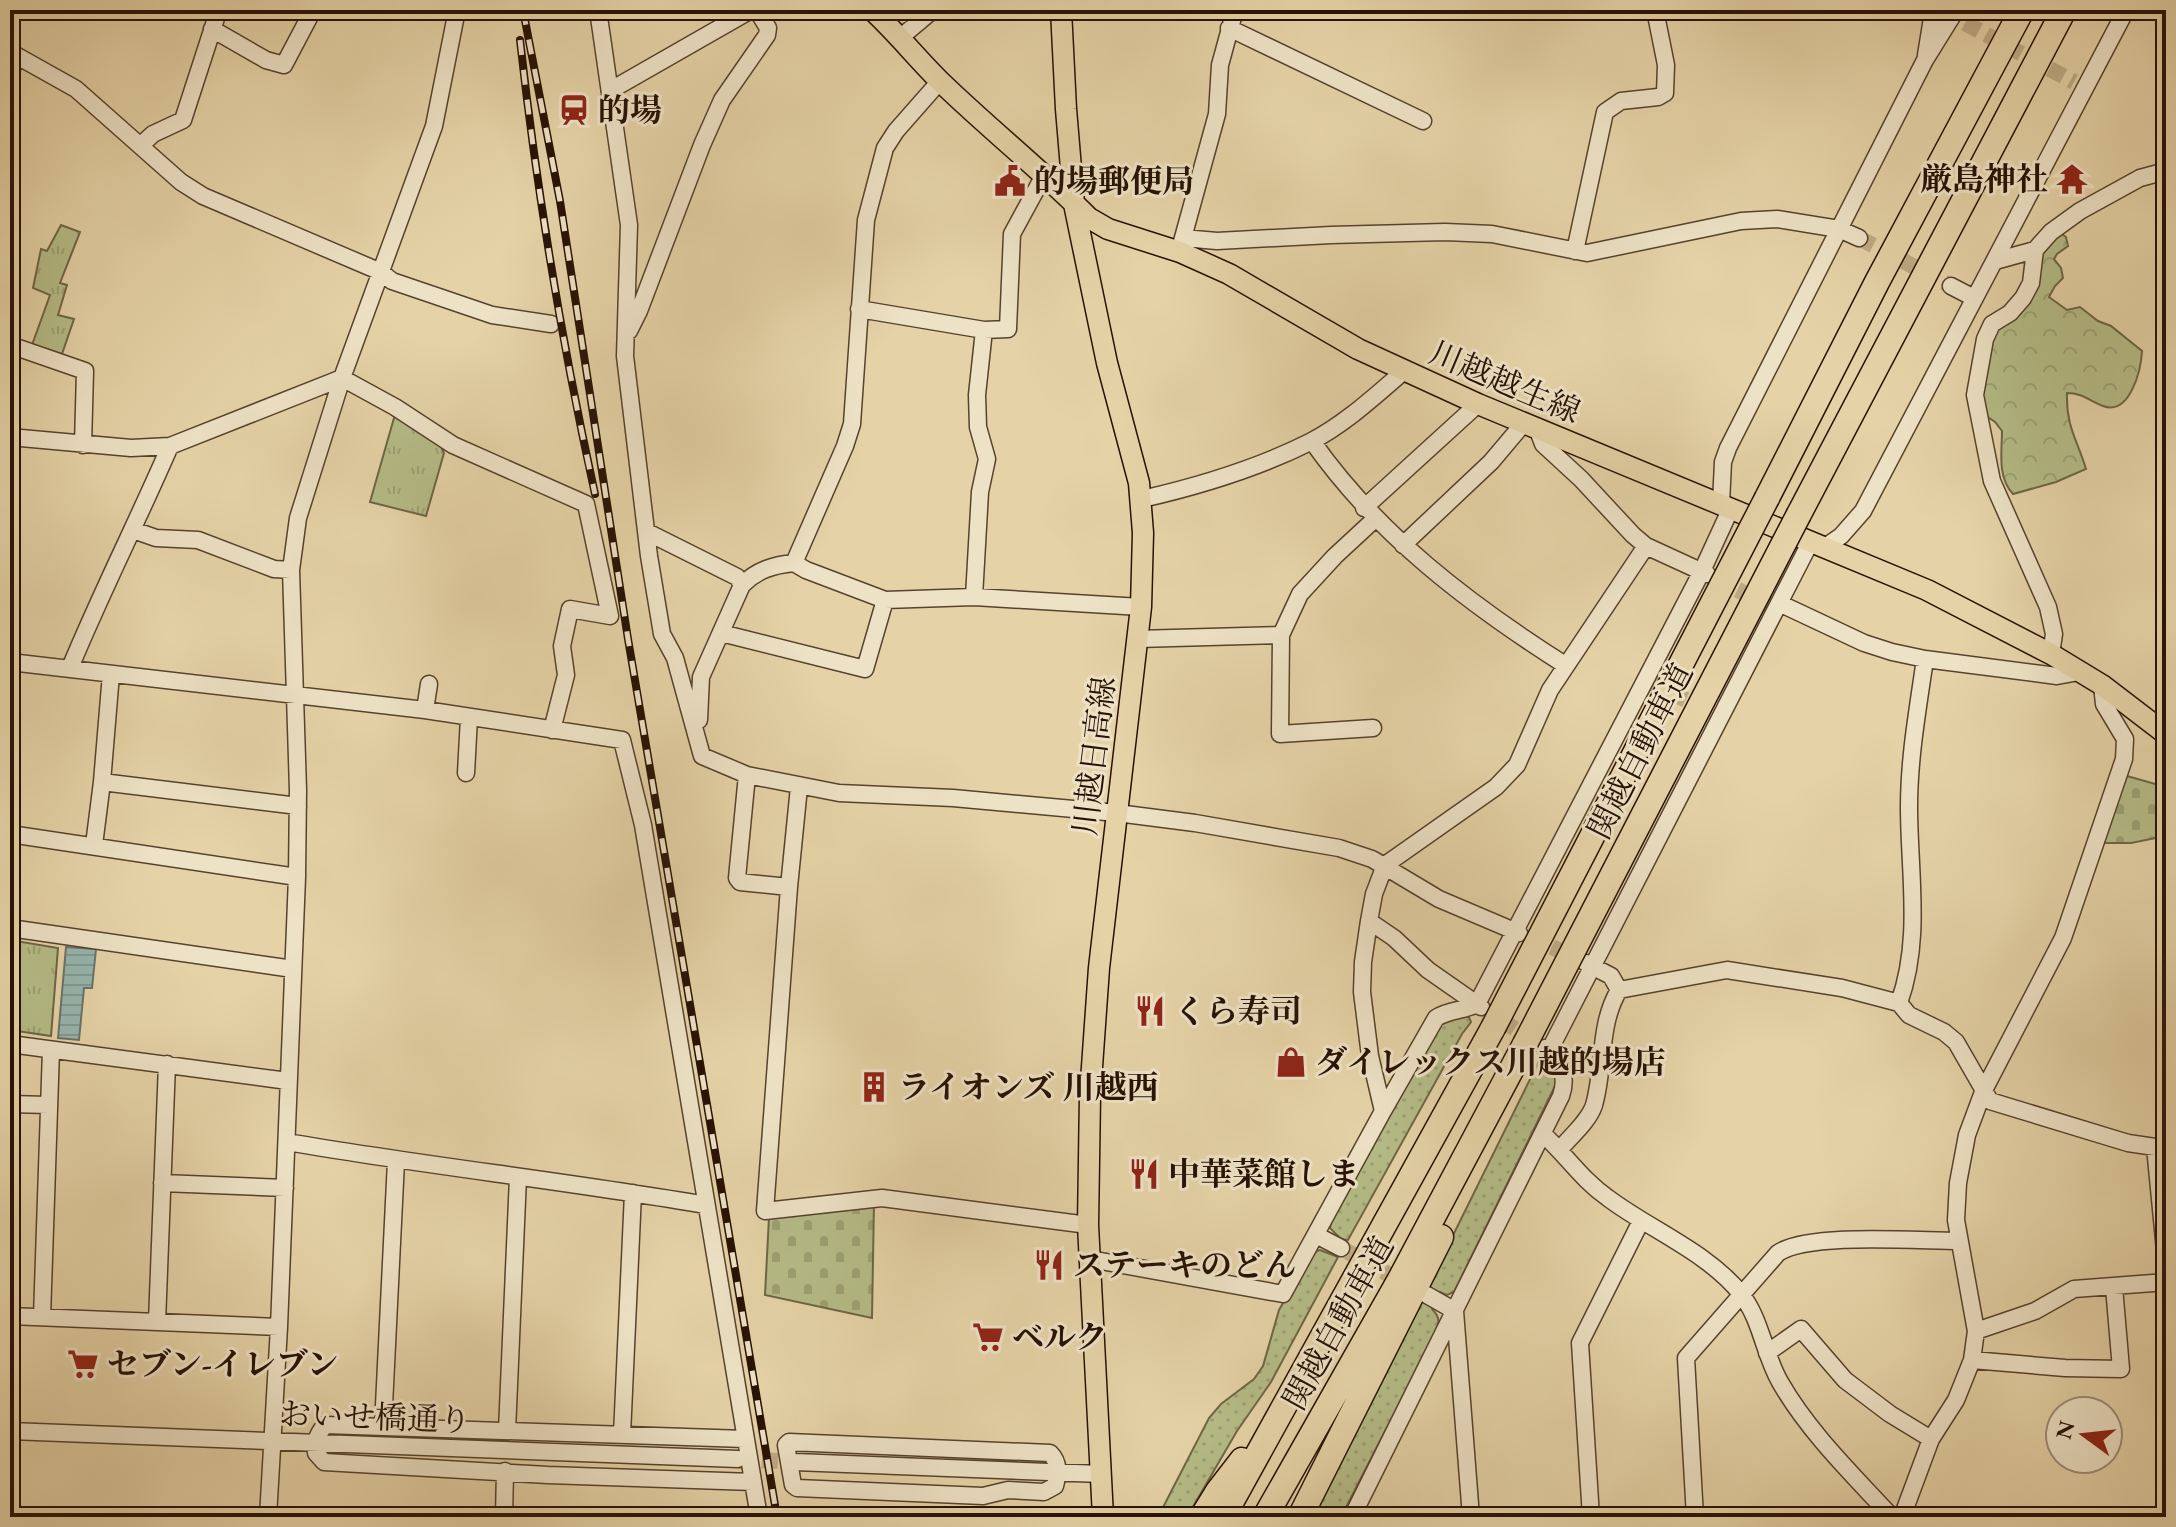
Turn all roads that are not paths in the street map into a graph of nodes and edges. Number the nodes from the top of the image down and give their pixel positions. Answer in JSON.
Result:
{"nodes":[{"id":1,"x":216,"y":10,"type":"edge"},
{"id":2,"x":313,"y":10,"type":"edge"},
{"id":3,"x":457,"y":10,"type":"edge"},
{"id":4,"x":598,"y":10,"type":"edge"},
{"id":5,"x":751,"y":10,"type":"edge"},
{"id":6,"x":757,"y":10,"type":"edge"},
{"id":7,"x":872,"y":10,"type":"edge"},
{"id":8,"x":933,"y":10,"type":"edge"},
{"id":9,"x":1061,"y":10,"type":"edge"},
{"id":10,"x":1235,"y":10,"type":"edge"},
{"id":11,"x":1655,"y":10,"type":"edge"},
{"id":12,"x":1931,"y":10,"type":"edge"},
{"id":13,"x":2022,"y":10,"type":"edge"},
{"id":14,"x":2064,"y":10,"type":"edge"},
{"id":15,"x":2126,"y":10,"type":"edge"},
{"id":16,"x":913,"y":16,"type":"edge"},
{"id":17,"x":1957,"y":17,"type":"edge"},
{"id":18,"x":1229,"y":28,"type":"junction"},
{"id":19,"x":212,"y":29,"type":"junction"},
{"id":20,"x":901,"y":37,"type":"junction"},
{"id":21,"x":13,"y":54,"type":"edge"},
{"id":22,"x":1925,"y":60,"type":"junction"},
{"id":23,"x":10,"y":75,"type":"edge"},
{"id":24,"x":940,"y":81,"type":"junction"},
{"id":25,"x":611,"y":90,"type":"junction"},
{"id":26,"x":1423,"y":121,"type":"dead end"},
{"id":27,"x":141,"y":145,"type":"junction"},
{"id":28,"x":2166,"y":171,"type":"edge"},
{"id":29,"x":1043,"y":177,"type":"junction"},
{"id":30,"x":1074,"y":204,"type":"junction"},
{"id":31,"x":1839,"y":229,"type":"junction"},
{"id":32,"x":1859,"y":238,"type":"tunnel mouth"},
{"id":33,"x":1181,"y":245,"type":"junction"},
{"id":34,"x":2035,"y":250,"type":"junction"},
{"id":35,"x":1575,"y":251,"type":"junction"},
{"id":36,"x":1995,"y":261,"type":"junction"},
{"id":37,"x":381,"y":272,"type":"junction"},
{"id":38,"x":1951,"y":286,"type":"tunnel mouth"},
{"id":39,"x":1974,"y":298,"type":"junction"},
{"id":40,"x":859,"y":309,"type":"junction"},
{"id":41,"x":551,"y":324,"type":"dead end"},
{"id":42,"x":984,"y":330,"type":"junction"},
{"id":43,"x":626,"y":336,"type":"junction"},
{"id":44,"x":10,"y":345,"type":"edge"},
{"id":45,"x":1404,"y":371,"type":"junction"},
{"id":46,"x":342,"y":378,"type":"junction"},
{"id":47,"x":1478,"y":404,"type":"junction"},
{"id":48,"x":1531,"y":426,"type":"junction"},
{"id":49,"x":10,"y":437,"type":"edge"},
{"id":50,"x":1312,"y":441,"type":"junction"},
{"id":51,"x":83,"y":445,"type":"junction"},
{"id":52,"x":170,"y":446,"type":"junction"},
{"id":53,"x":1142,"y":499,"type":"junction"},
{"id":54,"x":1726,"y":506,"type":"junction"},
{"id":55,"x":1370,"y":514,"type":"junction"},
{"id":56,"x":133,"y":530,"type":"junction"},
{"id":57,"x":647,"y":532,"type":"junction"},
{"id":58,"x":1818,"y":544,"type":"junction"},
{"id":59,"x":1403,"y":545,"type":"junction"},
{"id":60,"x":1646,"y":546,"type":"junction"},
{"id":61,"x":794,"y":563,"type":"junction"},
{"id":62,"x":291,"y":570,"type":"junction"},
{"id":63,"x":1704,"y":572,"type":"junction"},
{"id":64,"x":742,"y":585,"type":"junction"},
{"id":65,"x":974,"y":597,"type":"junction"},
{"id":66,"x":885,"y":600,"type":"junction"},
{"id":67,"x":1141,"y":607,"type":"junction"},
{"id":68,"x":1776,"y":607,"type":"junction"},
{"id":69,"x":721,"y":633,"type":"junction"},
{"id":70,"x":1281,"y":635,"type":"junction"},
{"id":71,"x":1137,"y":639,"type":"junction"},
{"id":72,"x":2051,"y":654,"type":"junction"},
{"id":73,"x":1925,"y":659,"type":"junction"},
{"id":74,"x":10,"y":662,"type":"edge"},
{"id":75,"x":1565,"y":665,"type":"junction"},
{"id":76,"x":70,"y":668,"type":"junction"},
{"id":77,"x":2079,"y":672,"type":"junction"},
{"id":78,"x":111,"y":674,"type":"junction"},
{"id":79,"x":429,"y":684,"type":"dead end"},
{"id":80,"x":2102,"y":685,"type":"junction"},
{"id":81,"x":295,"y":695,"type":"junction"},
{"id":82,"x":425,"y":710,"type":"junction"},
{"id":83,"x":469,"y":718,"type":"junction"},
{"id":84,"x":1373,"y":728,"type":"dead end"},
{"id":85,"x":696,"y":729,"type":"junction"},
{"id":86,"x":552,"y":730,"type":"junction"},
{"id":87,"x":2166,"y":734,"type":"edge"},
{"id":88,"x":466,"y":773,"type":"dead end"},
{"id":89,"x":747,"y":775,"type":"junction"},
{"id":90,"x":102,"y":782,"type":"junction"},
{"id":91,"x":799,"y":787,"type":"junction"},
{"id":92,"x":298,"y":806,"type":"junction"},
{"id":93,"x":1117,"y":813,"type":"junction"},
{"id":94,"x":10,"y":834,"type":"edge"},
{"id":95,"x":94,"y":845,"type":"junction"},
{"id":96,"x":1385,"y":865,"type":"junction"},
{"id":97,"x":297,"y":877,"type":"junction"},
{"id":98,"x":789,"y":887,"type":"junction"},
{"id":99,"x":1369,"y":921,"type":"junction"},
{"id":100,"x":10,"y":928,"type":"edge"},
{"id":101,"x":1516,"y":932,"type":"junction"},
{"id":102,"x":1590,"y":964,"type":"junction"},
{"id":103,"x":293,"y":969,"type":"junction"},
{"id":104,"x":1619,"y":990,"type":"junction"},
{"id":105,"x":1899,"y":1003,"type":"junction"},
{"id":106,"x":1484,"y":1013,"type":"junction"},
{"id":107,"x":10,"y":1044,"type":"edge"},
{"id":108,"x":1540,"y":1048,"type":"junction"},
{"id":109,"x":51,"y":1050,"type":"junction"},
{"id":110,"x":167,"y":1064,"type":"junction"},
{"id":111,"x":288,"y":1081,"type":"junction"},
{"id":112,"x":1983,"y":1092,"type":"junction"},
{"id":113,"x":10,"y":1104,"type":"edge"},
{"id":114,"x":48,"y":1105,"type":"junction"},
{"id":115,"x":1383,"y":1111,"type":"junction"},
{"id":116,"x":1543,"y":1134,"type":"junction"},
{"id":117,"x":287,"y":1142,"type":"junction"},
{"id":118,"x":2160,"y":1147,"type":"edge"},
{"id":119,"x":1560,"y":1149,"type":"junction"},
{"id":120,"x":396,"y":1161,"type":"junction"},
{"id":121,"x":518,"y":1177,"type":"junction"},
{"id":122,"x":162,"y":1183,"type":"junction"},
{"id":123,"x":285,"y":1188,"type":"junction"},
{"id":124,"x":633,"y":1193,"type":"junction"},
{"id":125,"x":706,"y":1205,"type":"junction"},
{"id":126,"x":1641,"y":1221,"type":"junction"},
{"id":127,"x":1088,"y":1225,"type":"junction"},
{"id":128,"x":1316,"y":1235,"type":"junction"},
{"id":129,"x":1959,"y":1241,"type":"junction"},
{"id":130,"x":1341,"y":1248,"type":"tunnel mouth"},
{"id":131,"x":1090,"y":1259,"type":"junction"},
{"id":132,"x":2166,"y":1261,"type":"edge"},
{"id":133,"x":2166,"y":1282,"type":"edge"},
{"id":134,"x":2114,"y":1287,"type":"junction"},
{"id":135,"x":1427,"y":1295,"type":"tunnel mouth"},
{"id":136,"x":1742,"y":1295,"type":"junction"},
{"id":137,"x":1455,"y":1311,"type":"junction"},
{"id":138,"x":10,"y":1316,"type":"edge"},
{"id":139,"x":42,"y":1317,"type":"junction"},
{"id":140,"x":157,"y":1322,"type":"junction"},
{"id":141,"x":279,"y":1327,"type":"junction"},
{"id":142,"x":1976,"y":1331,"type":"junction"},
{"id":143,"x":1767,"y":1353,"type":"junction"},
{"id":144,"x":1972,"y":1360,"type":"junction"},
{"id":145,"x":1291,"y":1399,"type":"junction"},
{"id":146,"x":383,"y":1426,"type":"junction"},
{"id":147,"x":10,"y":1431,"type":"edge"},
{"id":148,"x":507,"y":1431,"type":"junction"},
{"id":149,"x":622,"y":1435,"type":"junction"},
{"id":150,"x":745,"y":1439,"type":"junction"},
{"id":151,"x":1931,"y":1439,"type":"junction"},
{"id":152,"x":271,"y":1441,"type":"junction"},
{"id":153,"x":315,"y":1443,"type":"junction"},
{"id":154,"x":738,"y":1459,"type":"tunnel mouth"},
{"id":155,"x":795,"y":1462,"type":"tunnel mouth"},
{"id":156,"x":505,"y":1471,"type":"junction"},
{"id":157,"x":1058,"y":1473,"type":"junction"},
{"id":158,"x":1101,"y":1474,"type":"junction"},
{"id":159,"x":753,"y":1482,"type":"junction"},
{"id":160,"x":268,"y":1517,"type":"edge"},
{"id":161,"x":504,"y":1517,"type":"edge"},
{"id":162,"x":759,"y":1517,"type":"edge"},
{"id":163,"x":1103,"y":1517,"type":"edge"},
{"id":164,"x":1202,"y":1517,"type":"edge"},
{"id":165,"x":1223,"y":1517,"type":"edge"},
{"id":166,"x":1265,"y":1517,"type":"edge"},
{"id":167,"x":1300,"y":1517,"type":"edge"},
{"id":168,"x":1352,"y":1517,"type":"edge"},
{"id":169,"x":1471,"y":1517,"type":"edge"},
{"id":170,"x":1591,"y":1517,"type":"edge"},
{"id":171,"x":1695,"y":1517,"type":"edge"},
{"id":172,"x":1895,"y":1517,"type":"edge"},
{"id":173,"x":1902,"y":1517,"type":"edge"}],
"edges":[{"from":1,"to":19,"type":"street"},
{"from":2,"to":19,"type":"street"},
{"from":3,"to":37,"type":"street"},
{"from":4,"to":25,"type":"street"},
{"from":5,"to":25,"type":"street"},
{"from":6,"to":43,"type":"street"},
{"from":7,"to":20,"type":"main road","name":"川越越生線"},
{"from":8,"to":16,"type":"street"},
{"from":9,"to":30,"type":"main road","name":"川越日高線"},
{"from":10,"to":18,"type":"street"},
{"from":11,"to":35,"type":"street"},
{"from":12,"to":22,"type":"street"},
{"from":13,"to":106,"type":"highway","name":"関越自動車道","bridge":true},
{"from":14,"to":108,"type":"highway","name":"関越自動車道","bridge":true},
{"from":15,"to":36,"type":"street"},
{"from":16,"to":20,"type":"street"},
{"from":17,"to":22,"type":"street"},
{"from":18,"to":26,"type":"street"},
{"from":18,"to":33,"type":"street"},
{"from":19,"to":27,"type":"street"},
{"from":20,"to":24,"type":"main road","name":"川越越生線"},
{"from":21,"to":23,"type":"street"},
{"from":21,"to":27,"type":"street"},
{"from":22,"to":31,"type":"street"},
{"from":24,"to":29,"type":"main road","name":"川越越生線"},
{"from":24,"to":40,"type":"street"},
{"from":25,"to":43,"type":"street"},
{"from":27,"to":37,"type":"street"},
{"from":28,"to":34,"type":"street"},
{"from":29,"to":30,"type":"main road","name":"川越越生線"},
{"from":29,"to":42,"type":"street"},
{"from":30,"to":33,"type":"main road","name":"川越越生線"},
{"from":30,"to":53,"type":"main road","name":"川越日高線"},
{"from":31,"to":32,"type":"street"},
{"from":31,"to":35,"type":"street"},
{"from":31,"to":54,"type":"street"},
{"from":33,"to":35,"type":"street"},
{"from":33,"to":45,"type":"main road","name":"川越越生線"},
{"from":34,"to":36,"type":"street"},
{"from":34,"to":72,"type":"street"},
{"from":36,"to":39,"type":"street"},
{"from":37,"to":41,"type":"street"},
{"from":37,"to":46,"type":"street"},
{"from":38,"to":39,"type":"street"},
{"from":39,"to":58,"type":"street"},
{"from":40,"to":42,"type":"street"},
{"from":40,"to":61,"type":"street"},
{"from":42,"to":65,"type":"street"},
{"from":43,"to":57,"type":"street"},
{"from":44,"to":51,"type":"street"},
{"from":45,"to":47,"type":"main road","name":"川越越生線"},
{"from":45,"to":50,"type":"street"},
{"from":46,"to":52,"type":"street"},
{"from":46,"to":62,"type":"street"},
{"from":46,"to":86,"type":"street"},
{"from":47,"to":48,"type":"main road","name":"川越越生線"},
{"from":47,"to":55,"type":"street"},
{"from":48,"to":54,"type":"main road","name":"川越越生線"},
{"from":48,"to":59,"type":"street"},
{"from":48,"to":60,"type":"street"},
{"from":49,"to":51,"type":"street"},
{"from":50,"to":53,"type":"street"},
{"from":50,"to":55,"type":"street"},
{"from":51,"to":52,"type":"street"},
{"from":52,"to":56,"type":"street"},
{"from":53,"to":67,"type":"main road","name":"川越日高線"},
{"from":54,"to":58,"type":"main road","name":"川越越生線"},
{"from":54,"to":63,"type":"street"},
{"from":55,"to":59,"type":"street"},
{"from":55,"to":70,"type":"street"},
{"from":56,"to":62,"type":"street"},
{"from":56,"to":76,"type":"street"},
{"from":57,"to":64,"type":"street"},
{"from":57,"to":85,"type":"street"},
{"from":58,"to":68,"type":"street"},
{"from":58,"to":72,"type":"main road","name":"川越越生線"},
{"from":59,"to":75,"type":"street"},
{"from":60,"to":63,"type":"street"},
{"from":60,"to":75,"type":"street"},
{"from":61,"to":64,"type":"street"},
{"from":61,"to":66,"type":"street"},
{"from":62,"to":81,"type":"street"},
{"from":63,"to":101,"type":"street"},
{"from":64,"to":69,"type":"street"},
{"from":65,"to":66,"type":"street"},
{"from":65,"to":67,"type":"street"},
{"from":66,"to":69,"type":"street"},
{"from":67,"to":71,"type":"main road","name":"川越日高線"},
{"from":68,"to":73,"type":"street"},
{"from":68,"to":102,"type":"street"},
{"from":69,"to":85,"type":"street"},
{"from":70,"to":71,"type":"street"},
{"from":70,"to":84,"type":"street"},
{"from":71,"to":93,"type":"main road","name":"川越日高線"},
{"from":72,"to":77,"type":"main road","name":"川越越生線"},
{"from":73,"to":77,"type":"street"},
{"from":73,"to":105,"type":"street"},
{"from":74,"to":76,"type":"street"},
{"from":75,"to":96,"type":"street"},
{"from":76,"to":78,"type":"street"},
{"from":77,"to":80,"type":"main road","name":"川越越生線"},
{"from":78,"to":81,"type":"street"},
{"from":78,"to":90,"type":"street"},
{"from":79,"to":82,"type":"street"},
{"from":80,"to":87,"type":"main road","name":"川越越生線"},
{"from":80,"to":112,"type":"street"},
{"from":81,"to":82,"type":"street"},
{"from":81,"to":92,"type":"street"},
{"from":82,"to":83,"type":"street"},
{"from":83,"to":86,"type":"street"},
{"from":83,"to":88,"type":"street"},
{"from":85,"to":89,"type":"street"},
{"from":86,"to":125,"type":"street"},
{"from":89,"to":91,"type":"street"},
{"from":89,"to":98,"type":"street"},
{"from":90,"to":92,"type":"street"},
{"from":90,"to":95,"type":"street"},
{"from":91,"to":93,"type":"street"},
{"from":91,"to":98,"type":"street"},
{"from":92,"to":97,"type":"street"},
{"from":93,"to":96,"type":"street"},
{"from":93,"to":127,"type":"main road","name":"川越日高線"},
{"from":94,"to":95,"type":"street"},
{"from":95,"to":97,"type":"street"},
{"from":96,"to":99,"type":"street"},
{"from":96,"to":101,"type":"street"},
{"from":97,"to":103,"type":"street"},
{"from":98,"to":127,"type":"street"},
{"from":99,"to":106,"type":"street"},
{"from":99,"to":115,"type":"street"},
{"from":100,"to":103,"type":"street"},
{"from":101,"to":106,"type":"street"},
{"from":102,"to":104,"type":"street"},
{"from":102,"to":108,"type":"street"},
{"from":103,"to":111,"type":"street"},
{"from":104,"to":105,"type":"street"},
{"from":104,"to":119,"type":"street"},
{"from":105,"to":112,"type":"street"},
{"from":106,"to":115,"type":"street"},
{"from":106,"to":145,"type":"highway","name":"関越自動車道"},
{"from":107,"to":109,"type":"street"},
{"from":108,"to":116,"type":"street"},
{"from":108,"to":166,"type":"highway","name":"関越自動車道"},
{"from":108,"to":167,"type":"highway"},
{"from":109,"to":110,"type":"street"},
{"from":109,"to":114,"type":"street"},
{"from":110,"to":111,"type":"street"},
{"from":110,"to":122,"type":"street"},
{"from":111,"to":117,"type":"street"},
{"from":112,"to":118,"type":"street"},
{"from":112,"to":129,"type":"street"},
{"from":113,"to":114,"type":"street"},
{"from":114,"to":139,"type":"street"},
{"from":115,"to":128,"type":"street"},
{"from":116,"to":119,"type":"street"},
{"from":116,"to":137,"type":"street"},
{"from":117,"to":120,"type":"street"},
{"from":117,"to":123,"type":"street"},
{"from":118,"to":132,"type":"street"},
{"from":119,"to":126,"type":"street"},
{"from":120,"to":121,"type":"street"},
{"from":120,"to":146,"type":"street"},
{"from":121,"to":124,"type":"street"},
{"from":121,"to":148,"type":"street"},
{"from":122,"to":123,"type":"street"},
{"from":122,"to":140,"type":"street"},
{"from":123,"to":141,"type":"street"},
{"from":124,"to":125,"type":"street"},
{"from":124,"to":149,"type":"street"},
{"from":125,"to":150,"type":"street"},
{"from":126,"to":136,"type":"street"},
{"from":126,"to":170,"type":"street"},
{"from":127,"to":131,"type":"main road","name":"川越日高線"},
{"from":128,"to":130,"type":"street"},
{"from":128,"to":131,"type":"street"},
{"from":129,"to":136,"type":"street"},
{"from":129,"to":142,"type":"street"},
{"from":131,"to":158,"type":"main road","name":"川越日高線"},
{"from":133,"to":134,"type":"street"},
{"from":134,"to":142,"type":"street"},
{"from":134,"to":144,"type":"street"},
{"from":135,"to":137,"type":"street"},
{"from":136,"to":143,"type":"street"},
{"from":136,"to":171,"type":"street"},
{"from":137,"to":168,"type":"street"},
{"from":137,"to":169,"type":"street"},
{"from":138,"to":139,"type":"street"},
{"from":139,"to":140,"type":"street"},
{"from":140,"to":141,"type":"street"},
{"from":141,"to":152,"type":"street"},
{"from":142,"to":144,"type":"street"},
{"from":143,"to":151,"type":"street"},
{"from":143,"to":172,"type":"street"},
{"from":144,"to":151,"type":"street"},
{"from":145,"to":164,"type":"highway"},
{"from":145,"to":165,"type":"highway","name":"関越自動車道"},
{"from":146,"to":148,"type":"street"},
{"from":146,"to":153,"type":"street"},
{"from":147,"to":152,"type":"street","name":"おいせ橋通り"},
{"from":148,"to":149,"type":"street"},
{"from":149,"to":150,"type":"street"},
{"from":150,"to":159,"type":"street"},
{"from":151,"to":173,"type":"street"},
{"from":152,"to":153,"type":"street","name":"おいせ橋通り"},
{"from":152,"to":160,"type":"street"},
{"from":153,"to":154,"type":"street","name":"おいせ橋通り"},
{"from":153,"to":156,"type":"street"},
{"from":155,"to":157,"type":"street"},
{"from":156,"to":159,"type":"street"},
{"from":156,"to":161,"type":"street"},
{"from":157,"to":157,"type":"street"},
{"from":157,"to":158,"type":"street"},
{"from":158,"to":163,"type":"main road","name":"川越日高線"},
{"from":159,"to":162,"type":"street"}]}
